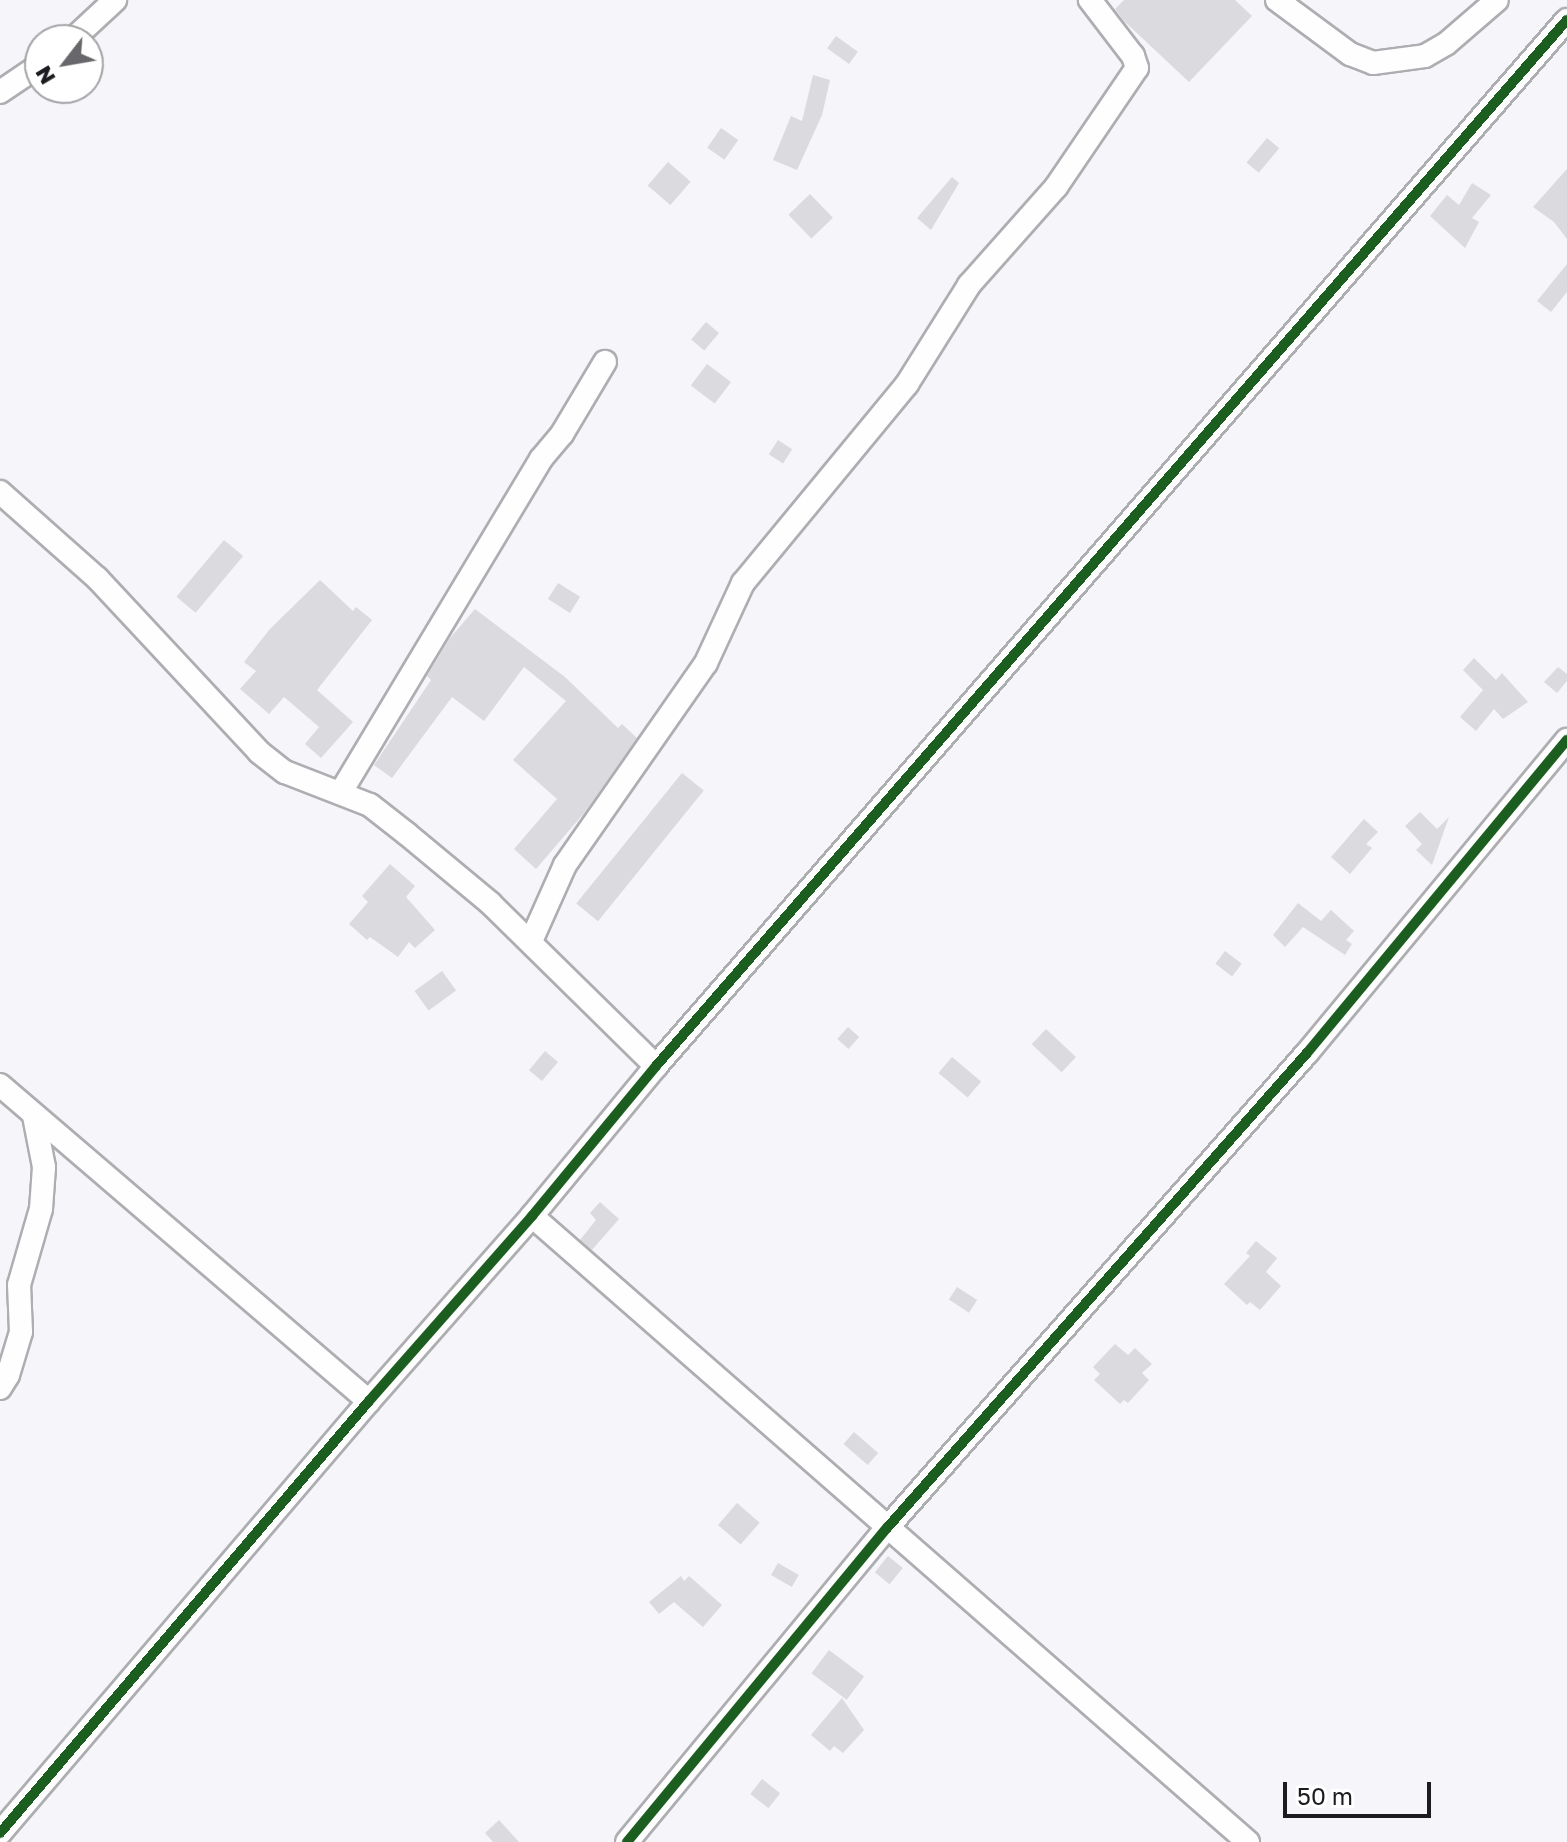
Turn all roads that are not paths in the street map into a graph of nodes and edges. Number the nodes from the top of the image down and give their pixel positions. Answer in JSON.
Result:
{"nodes":[{"id":1,"x":115,"y":0,"type":"edge"},
{"id":2,"x":1090,"y":0,"type":"edge"},
{"id":3,"x":1277,"y":0,"type":"edge"},
{"id":4,"x":1497,"y":0,"type":"edge"},
{"id":5,"x":1567,"y":20,"type":"edge"},
{"id":6,"x":89,"y":24,"type":"edge"},
{"id":7,"x":24,"y":76,"type":"edge"},
{"id":8,"x":0,"y":92,"type":"edge"},
{"id":9,"x":605,"y":362,"type":"dead end"},
{"id":10,"x":0,"y":492,"type":"edge"},
{"id":11,"x":1567,"y":740,"type":"edge"},
{"id":12,"x":341,"y":792,"type":"junction"},
{"id":13,"x":531,"y":941,"type":"junction"},
{"id":14,"x":656,"y":1066,"type":"junction"},
{"id":15,"x":0,"y":1085,"type":"edge"},
{"id":16,"x":34,"y":1116,"type":"junction"},
{"id":17,"x":532,"y":1216,"type":"junction"},
{"id":18,"x":0,"y":1388,"type":"edge"},
{"id":19,"x":369,"y":1401,"type":"junction"},
{"id":20,"x":887,"y":1528,"type":"junction"},
{"id":21,"x":0,"y":1833,"type":"edge"},
{"id":22,"x":627,"y":1842,"type":"edge"},
{"id":23,"x":1248,"y":1842,"type":"edge"}],
"edges":[{"from":1,"to":6,"type":"street"},
{"from":2,"to":13,"type":"street"},
{"from":3,"to":4,"type":"street"},
{"from":5,"to":14,"type":"street"},
{"from":7,"to":8,"type":"street"},
{"from":9,"to":12,"type":"street"},
{"from":10,"to":12,"type":"street"},
{"from":11,"to":20,"type":"street"},
{"from":12,"to":13,"type":"street"},
{"from":13,"to":14,"type":"street"},
{"from":14,"to":17,"type":"street"},
{"from":15,"to":16,"type":"street"},
{"from":16,"to":18,"type":"street"},
{"from":16,"to":19,"type":"street"},
{"from":17,"to":19,"type":"street"},
{"from":17,"to":20,"type":"street"},
{"from":19,"to":21,"type":"street"},
{"from":20,"to":22,"type":"street"},
{"from":20,"to":23,"type":"street"}]}
